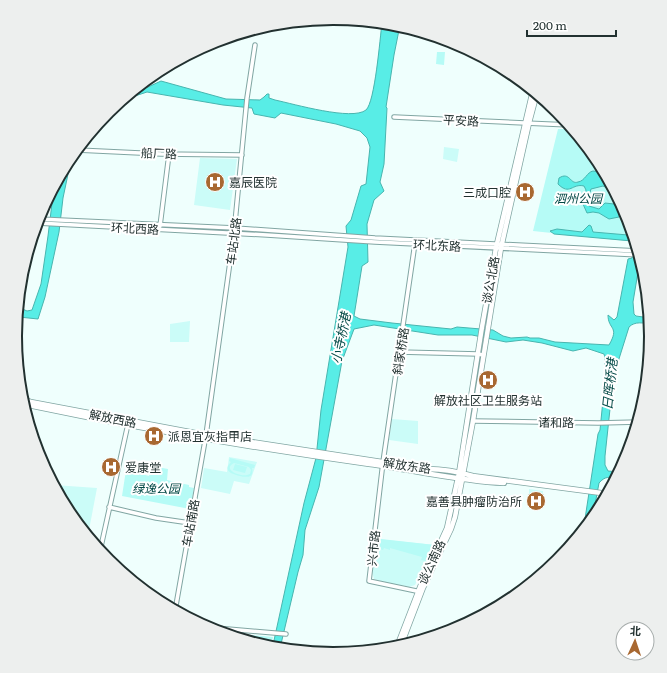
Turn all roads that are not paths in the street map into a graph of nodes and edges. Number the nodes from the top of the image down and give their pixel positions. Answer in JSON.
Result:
{"nodes":[{"id":1,"x":255,"y":45,"type":"dead end"},
{"id":2,"x":532,"y":96,"type":"edge"},
{"id":3,"x":535,"y":99,"type":"edge"},
{"id":4,"x":394,"y":117,"type":"dead end"},
{"id":5,"x":527,"y":123,"type":"junction"},
{"id":6,"x":562,"y":125,"type":"edge"},
{"id":7,"x":84,"y":150,"type":"edge"},
{"id":8,"x":169,"y":154,"type":"junction"},
{"id":9,"x":242,"y":155,"type":"junction"},
{"id":10,"x":44,"y":221,"type":"edge"},
{"id":11,"x":160,"y":227,"type":"junction"},
{"id":12,"x":235,"y":228,"type":"junction"},
{"id":13,"x":234,"y":234,"type":"junction"},
{"id":14,"x":339,"y":237,"type":"junction"},
{"id":15,"x":416,"y":242,"type":"junction"},
{"id":16,"x":499,"y":246,"type":"junction"},
{"id":17,"x":633,"y":252,"type":"edge"},
{"id":18,"x":399,"y":352,"type":"junction"},
{"id":19,"x":478,"y":354,"type":"junction"},
{"id":20,"x":483,"y":355,"type":"junction"},
{"id":21,"x":29,"y":401,"type":"edge"},
{"id":22,"x":30,"y":406,"type":"edge"},
{"id":23,"x":473,"y":420,"type":"junction"},
{"id":24,"x":632,"y":422,"type":"edge"},
{"id":25,"x":129,"y":423,"type":"junction"},
{"id":26,"x":206,"y":437,"type":"junction"},
{"id":27,"x":382,"y":464,"type":"junction"},
{"id":28,"x":461,"y":476,"type":"junction"},
{"id":29,"x":602,"y":494,"type":"edge"},
{"id":30,"x":110,"y":507,"type":"junction"},
{"id":31,"x":190,"y":523,"type":"junction"},
{"id":32,"x":101,"y":545,"type":"edge"},
{"id":33,"x":419,"y":592,"type":"junction"},
{"id":34,"x":176,"y":605,"type":"edge"},
{"id":35,"x":228,"y":629,"type":"edge"},
{"id":36,"x":286,"y":634,"type":"dead end"},
{"id":37,"x":400,"y":641,"type":"edge"}],
"edges":[{"from":1,"to":9,"type":"street","name":"车站北路"},
{"from":2,"to":5,"type":"main road","name":"谈公北路"},
{"from":3,"to":5,"type":"main road","name":"谈公北路"},
{"from":4,"to":5,"type":"street","name":"平安路"},
{"from":5,"to":6,"type":"street","name":"平安路"},
{"from":5,"to":16,"type":"main road","name":"谈公北路"},
{"from":7,"to":8,"type":"street","name":"船厂路"},
{"from":8,"to":9,"type":"street","name":"船厂路"},
{"from":8,"to":11,"type":"street"},
{"from":9,"to":12,"type":"street","name":"车站北路"},
{"from":10,"to":11,"type":"street","name":"环北西路"},
{"from":11,"to":12,"type":"street","name":"环北西路"},
{"from":11,"to":13,"type":"street","name":"环北西路"},
{"from":12,"to":13,"type":"street","name":"车站北路"},
{"from":12,"to":14,"type":"street","name":"环北东路"},
{"from":13,"to":14,"type":"street","name":"环北东路"},
{"from":13,"to":26,"type":"street","name":"车站北路"},
{"from":14,"to":15,"type":"street","name":"环北东路"},
{"from":15,"to":16,"type":"street","name":"环北东路"},
{"from":15,"to":18,"type":"street","name":"斜家桥路"},
{"from":16,"to":17,"type":"street","name":"环北东路"},
{"from":16,"to":19,"type":"main road","name":"谈公北路"},
{"from":16,"to":20,"type":"main road","name":"谈公北路"},
{"from":18,"to":19,"type":"street"},
{"from":18,"to":27,"type":"street","name":"斜家桥路"},
{"from":19,"to":20,"type":"street"},
{"from":19,"to":28,"type":"main road","name":"谈公北路"},
{"from":20,"to":23,"type":"main road","name":"谈公北路"},
{"from":21,"to":25,"type":"main road","name":"解放西路"},
{"from":22,"to":25,"type":"main road","name":"解放西路"},
{"from":23,"to":24,"type":"street","name":"诸和路"},
{"from":23,"to":28,"type":"main road","name":"谈公北路"},
{"from":25,"to":26,"type":"main road","name":"解放西路"},
{"from":25,"to":30,"type":"street"},
{"from":26,"to":27,"type":"main road","name":"解放东路"},
{"from":26,"to":31,"type":"street","name":"车站南路"},
{"from":27,"to":28,"type":"main road","name":"解放东路"},
{"from":27,"to":33,"type":"street","name":"兴市路"},
{"from":28,"to":29,"type":"main road","name":"解放东路"},
{"from":28,"to":33,"type":"main road","name":"谈公南路"},
{"from":30,"to":31,"type":"street"},
{"from":30,"to":32,"type":"street"},
{"from":31,"to":34,"type":"street","name":"车站南路"},
{"from":33,"to":37,"type":"main road","name":"谈公南路"},
{"from":35,"to":36,"type":"street"}]}
